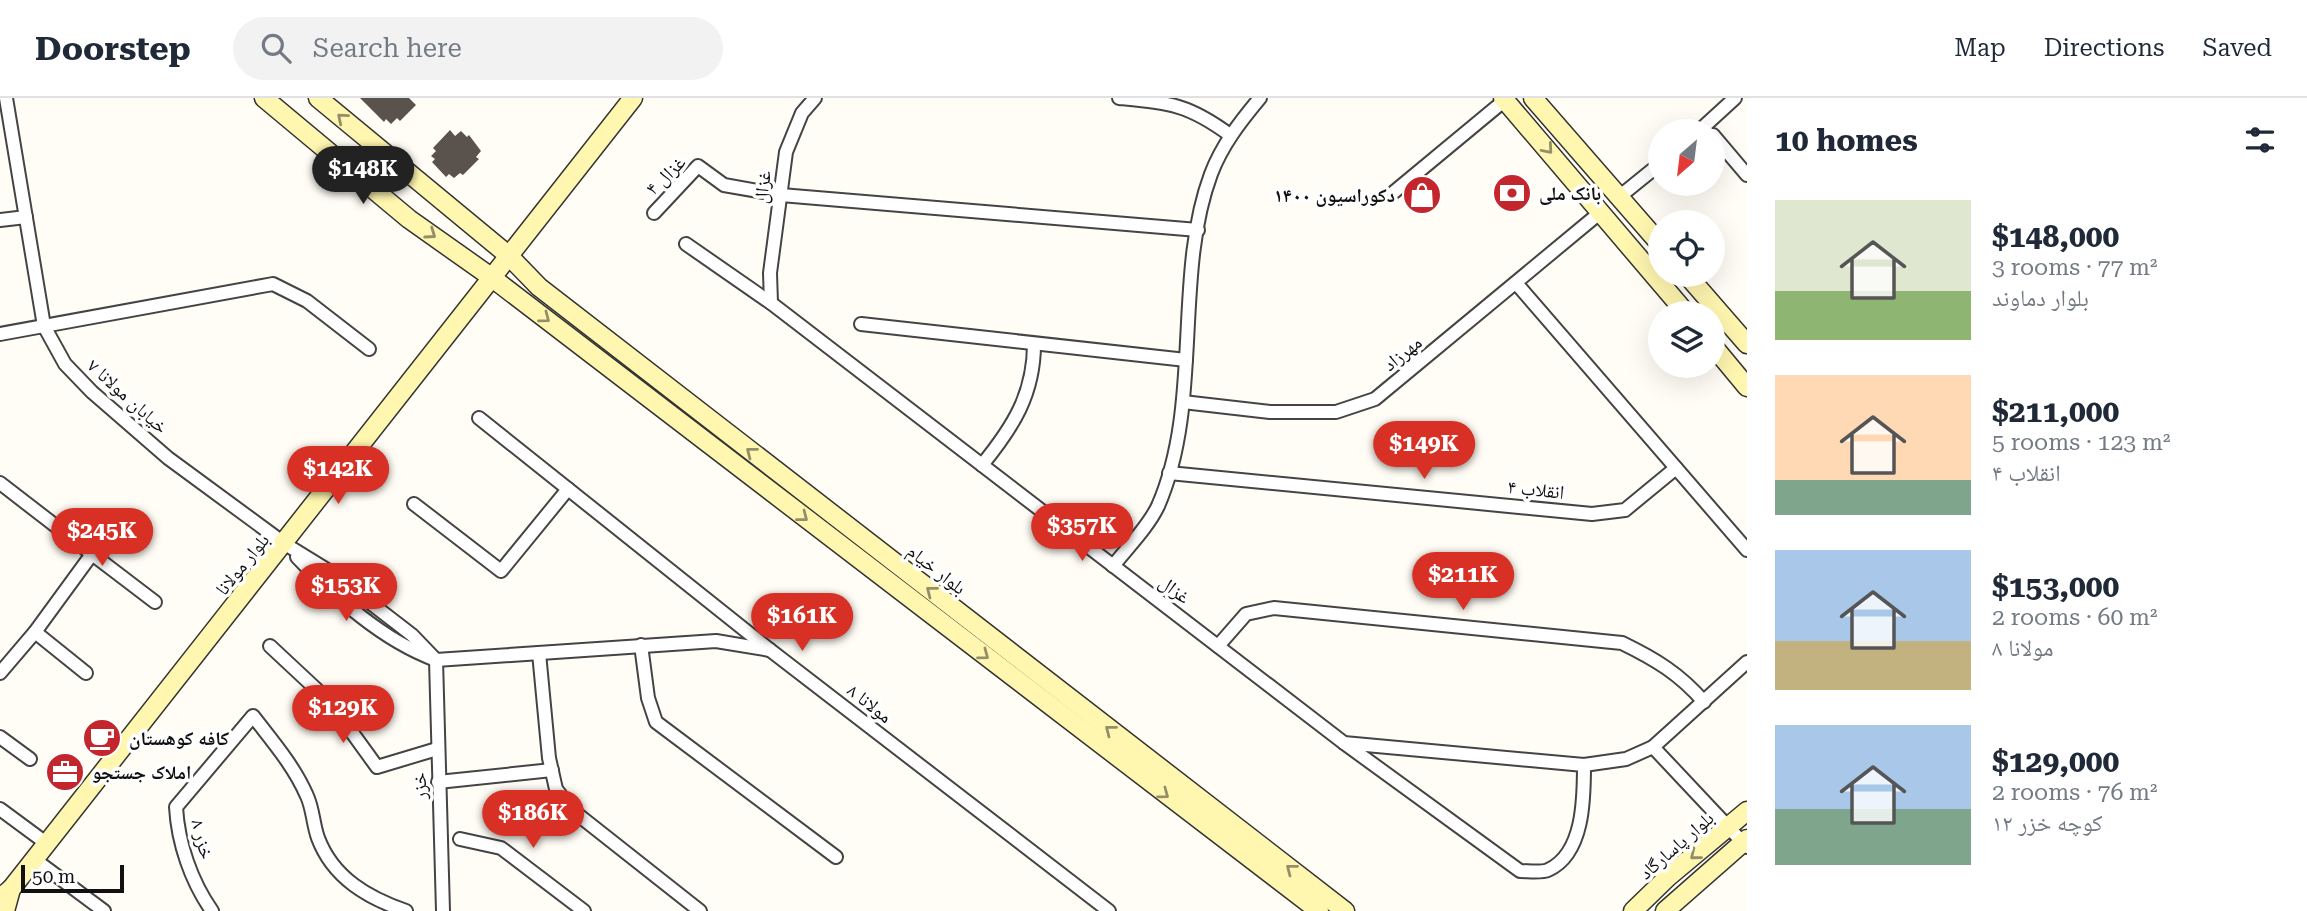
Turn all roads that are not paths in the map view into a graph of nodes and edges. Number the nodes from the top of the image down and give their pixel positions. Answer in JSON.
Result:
{"nodes":[{"id":1,"x":5,"y":98,"type":"edge"},
{"id":2,"x":264,"y":98,"type":"edge"},
{"id":3,"x":318,"y":98,"type":"edge"},
{"id":4,"x":633,"y":98,"type":"edge"},
{"id":5,"x":815,"y":98,"type":"edge"},
{"id":6,"x":1119,"y":98,"type":"edge"},
{"id":7,"x":1260,"y":98,"type":"edge"},
{"id":8,"x":1533,"y":98,"type":"edge"},
{"id":9,"x":1735,"y":98,"type":"edge"},
{"id":10,"x":1504,"y":99,"type":"edge"},
{"id":11,"x":4,"y":116,"type":"edge"},
{"id":12,"x":1717,"y":119,"type":"edge"},
{"id":13,"x":1230,"y":135,"type":"junction"},
{"id":14,"x":1726,"y":152,"type":"edge"},
{"id":15,"x":1648,"y":174,"type":"edge"},
{"id":16,"x":1747,"y":175,"type":"edge"},
{"id":17,"x":1394,"y":192,"type":"dead end"},
{"id":18,"x":781,"y":195,"type":"junction"},
{"id":19,"x":1619,"y":197,"type":"junction"},
{"id":20,"x":1602,"y":211,"type":"junction"},
{"id":21,"x":654,"y":213,"type":"dead end"},
{"id":22,"x":26,"y":216,"type":"junction"},
{"id":23,"x":0,"y":220,"type":"edge"},
{"id":24,"x":1198,"y":230,"type":"junction"},
{"id":25,"x":1648,"y":230,"type":"edge"},
{"id":26,"x":686,"y":244,"type":"dead end"},
{"id":27,"x":508,"y":255,"type":"junction"},
{"id":28,"x":491,"y":276,"type":"junction"},
{"id":29,"x":1516,"y":284,"type":"junction"},
{"id":30,"x":1697,"y":287,"type":"edge"},
{"id":31,"x":1676,"y":301,"type":"edge"},
{"id":32,"x":771,"y":303,"type":"junction"},
{"id":33,"x":861,"y":324,"type":"dead end"},
{"id":34,"x":44,"y":326,"type":"junction"},
{"id":35,"x":0,"y":334,"type":"edge"},
{"id":36,"x":1034,"y":344,"type":"junction"},
{"id":37,"x":1747,"y":345,"type":"edge"},
{"id":38,"x":369,"y":349,"type":"dead end"},
{"id":39,"x":1186,"y":360,"type":"junction"},
{"id":40,"x":1725,"y":360,"type":"edge"},
{"id":41,"x":1747,"y":387,"type":"edge"},
{"id":42,"x":1183,"y":402,"type":"junction"},
{"id":43,"x":479,"y":418,"type":"dead end"},
{"id":44,"x":982,"y":466,"type":"junction"},
{"id":45,"x":1676,"y":468,"type":"junction"},
{"id":46,"x":1169,"y":473,"type":"junction"},
{"id":47,"x":0,"y":483,"type":"edge"},
{"id":48,"x":568,"y":489,"type":"junction"},
{"id":49,"x":414,"y":504,"type":"dead end"},
{"id":50,"x":285,"y":544,"type":"junction"},
{"id":51,"x":1747,"y":550,"type":"edge"},
{"id":52,"x":92,"y":554,"type":"junction"},
{"id":53,"x":1113,"y":566,"type":"junction"},
{"id":54,"x":155,"y":602,"type":"dead end"},
{"id":55,"x":35,"y":632,"type":"junction"},
{"id":56,"x":641,"y":645,"type":"junction"},
{"id":57,"x":270,"y":646,"type":"dead end"},
{"id":58,"x":1218,"y":646,"type":"junction"},
{"id":59,"x":770,"y":650,"type":"junction"},
{"id":60,"x":540,"y":653,"type":"junction"},
{"id":61,"x":436,"y":660,"type":"junction"},
{"id":62,"x":1747,"y":662,"type":"edge"},
{"id":63,"x":0,"y":673,"type":"edge"},
{"id":64,"x":86,"y":673,"type":"dead end"},
{"id":65,"x":1704,"y":702,"type":"junction"},
{"id":66,"x":0,"y":737,"type":"edge"},
{"id":67,"x":1344,"y":743,"type":"junction"},
{"id":68,"x":1653,"y":747,"type":"junction"},
{"id":69,"x":437,"y":749,"type":"junction"},
{"id":70,"x":30,"y":759,"type":"dead end"},
{"id":71,"x":1584,"y":765,"type":"junction"},
{"id":72,"x":552,"y":770,"type":"junction"},
{"id":73,"x":438,"y":782,"type":"junction"},
{"id":74,"x":0,"y":809,"type":"edge"},
{"id":75,"x":1747,"y":811,"type":"edge"},
{"id":76,"x":1730,"y":827,"type":"junction"},
{"id":77,"x":460,"y":839,"type":"dead end"},
{"id":78,"x":46,"y":843,"type":"junction"},
{"id":79,"x":1746,"y":843,"type":"edge"},
{"id":80,"x":836,"y":857,"type":"dead end"},
{"id":81,"x":34,"y":859,"type":"junction"},
{"id":82,"x":6,"y":894,"type":"edge"},
{"id":83,"x":1083,"y":894,"type":"junction"},
{"id":84,"x":5,"y":911,"type":"edge"},
{"id":85,"x":104,"y":911,"type":"edge"},
{"id":86,"x":212,"y":911,"type":"edge"},
{"id":87,"x":406,"y":911,"type":"edge"},
{"id":88,"x":443,"y":911,"type":"edge"},
{"id":89,"x":584,"y":911,"type":"edge"},
{"id":90,"x":700,"y":911,"type":"edge"},
{"id":91,"x":1087,"y":911,"type":"edge"},
{"id":92,"x":1108,"y":911,"type":"edge"},
{"id":93,"x":1319,"y":911,"type":"edge"},
{"id":94,"x":1345,"y":911,"type":"edge"},
{"id":95,"x":1633,"y":911,"type":"edge"},
{"id":96,"x":1665,"y":911,"type":"edge"}],
"edges":[{"from":1,"to":11,"type":"street","name":"خیابان مولانا ۷"},
{"from":2,"to":28,"type":"street","name":"بلوار خیام","one_way":true},
{"from":27,"to":3,"type":"street","name":"بلوار خیام","one_way":true},
{"from":4,"to":27,"type":"street","name":"بلوار مولانا"},
{"from":5,"to":18,"type":"street","name":"غزال"},
{"from":6,"to":13,"type":"street"},
{"from":7,"to":13,"type":"street"},
{"from":8,"to":19,"type":"street"},
{"from":9,"to":12,"type":"street"},
{"from":10,"to":17,"type":"street"},
{"from":10,"to":20,"type":"street","one_way":true},
{"from":11,"to":22,"type":"street","name":"خیابان مولانا ۷"},
{"from":13,"to":24,"type":"street"},
{"from":14,"to":16,"type":"street"},
{"from":15,"to":19,"type":"street"},
{"from":18,"to":21,"type":"street","name":"غزال ۴"},
{"from":18,"to":24,"type":"street"},
{"from":18,"to":32,"type":"street","name":"غزال"},
{"from":19,"to":20,"type":"street"},
{"from":19,"to":25,"type":"street"},
{"from":20,"to":29,"type":"street","name":"مهرزاد"},
{"from":20,"to":31,"type":"street"},
{"from":22,"to":23,"type":"street"},
{"from":22,"to":34,"type":"street","name":"خیابان مولانا ۷"},
{"from":24,"to":39,"type":"street"},
{"from":26,"to":32,"type":"street"},
{"from":27,"to":28,"type":"street","name":"بلوار مولانا"},
{"from":94,"to":27,"type":"street","name":"بلوار خیام","one_way":true},
{"from":28,"to":50,"type":"street","name":"بلوار مولانا"},
{"from":28,"to":93,"type":"street","name":"بلوار خیام","one_way":true},
{"from":29,"to":42,"type":"street","name":"مهرزاد"},
{"from":29,"to":45,"type":"street"},
{"from":30,"to":37,"type":"street"},
{"from":32,"to":44,"type":"street","name":"غزال"},
{"from":33,"to":36,"type":"street"},
{"from":34,"to":35,"type":"street"},
{"from":34,"to":38,"type":"street"},
{"from":34,"to":50,"type":"street","name":"خیابان مولانا ۷"},
{"from":36,"to":39,"type":"street"},
{"from":36,"to":44,"type":"street"},
{"from":39,"to":42,"type":"street"},
{"from":40,"to":41,"type":"street"},
{"from":42,"to":46,"type":"street"},
{"from":43,"to":48,"type":"street","name":"مولانا ۸"},
{"from":44,"to":53,"type":"street","name":"غزال"},
{"from":45,"to":46,"type":"street","name":"انقلاب ۴"},
{"from":45,"to":51,"type":"street"},
{"from":46,"to":53,"type":"street"},
{"from":47,"to":52,"type":"street"},
{"from":48,"to":49,"type":"street"},
{"from":48,"to":59,"type":"street","name":"مولانا ۸"},
{"from":50,"to":61,"type":"street"},
{"from":50,"to":78,"type":"street","name":"بلوار مولانا"},
{"from":52,"to":54,"type":"street"},
{"from":52,"to":55,"type":"street"},
{"from":53,"to":58,"type":"street","name":"غزال"},
{"from":55,"to":63,"type":"street"},
{"from":55,"to":64,"type":"street"},
{"from":56,"to":59,"type":"street"},
{"from":56,"to":60,"type":"street"},
{"from":56,"to":80,"type":"street"},
{"from":57,"to":69,"type":"street"},
{"from":58,"to":65,"type":"street"},
{"from":58,"to":67,"type":"street","name":"غزال"},
{"from":59,"to":83,"type":"street","name":"مولانا ۸"},
{"from":60,"to":61,"type":"street"},
{"from":60,"to":72,"type":"street"},
{"from":61,"to":69,"type":"street","name":"خزر"},
{"from":62,"to":65,"type":"street"},
{"from":65,"to":68,"type":"street"},
{"from":66,"to":70,"type":"street"},
{"from":67,"to":71,"type":"street"},
{"from":67,"to":71,"type":"street","name":"غزال"},
{"from":68,"to":71,"type":"street"},
{"from":68,"to":76,"type":"street"},
{"from":69,"to":73,"type":"street","name":"خزر"},
{"from":72,"to":73,"type":"street"},
{"from":72,"to":90,"type":"street"},
{"from":73,"to":88,"type":"street","name":"خزر"},
{"from":74,"to":78,"type":"street"},
{"from":75,"to":76,"type":"street","name":"بلوار پاسارگاد"},
{"from":76,"to":79,"type":"street"},
{"from":76,"to":95,"type":"street","name":"بلوار پاسارگاد","one_way":true},
{"from":77,"to":89,"type":"street"},
{"from":78,"to":81,"type":"street","name":"بلوار مولانا"},
{"from":79,"to":96,"type":"street"},
{"from":81,"to":82,"type":"street","name":"بلوار مولانا"},
{"from":81,"to":85,"type":"street"},
{"from":82,"to":84,"type":"street","name":"بلوار مولانا"},
{"from":83,"to":91,"type":"street"},
{"from":83,"to":92,"type":"street","name":"مولانا ۸"},
{"from":86,"to":87,"type":"street","name":"خزر ۸"}]}
